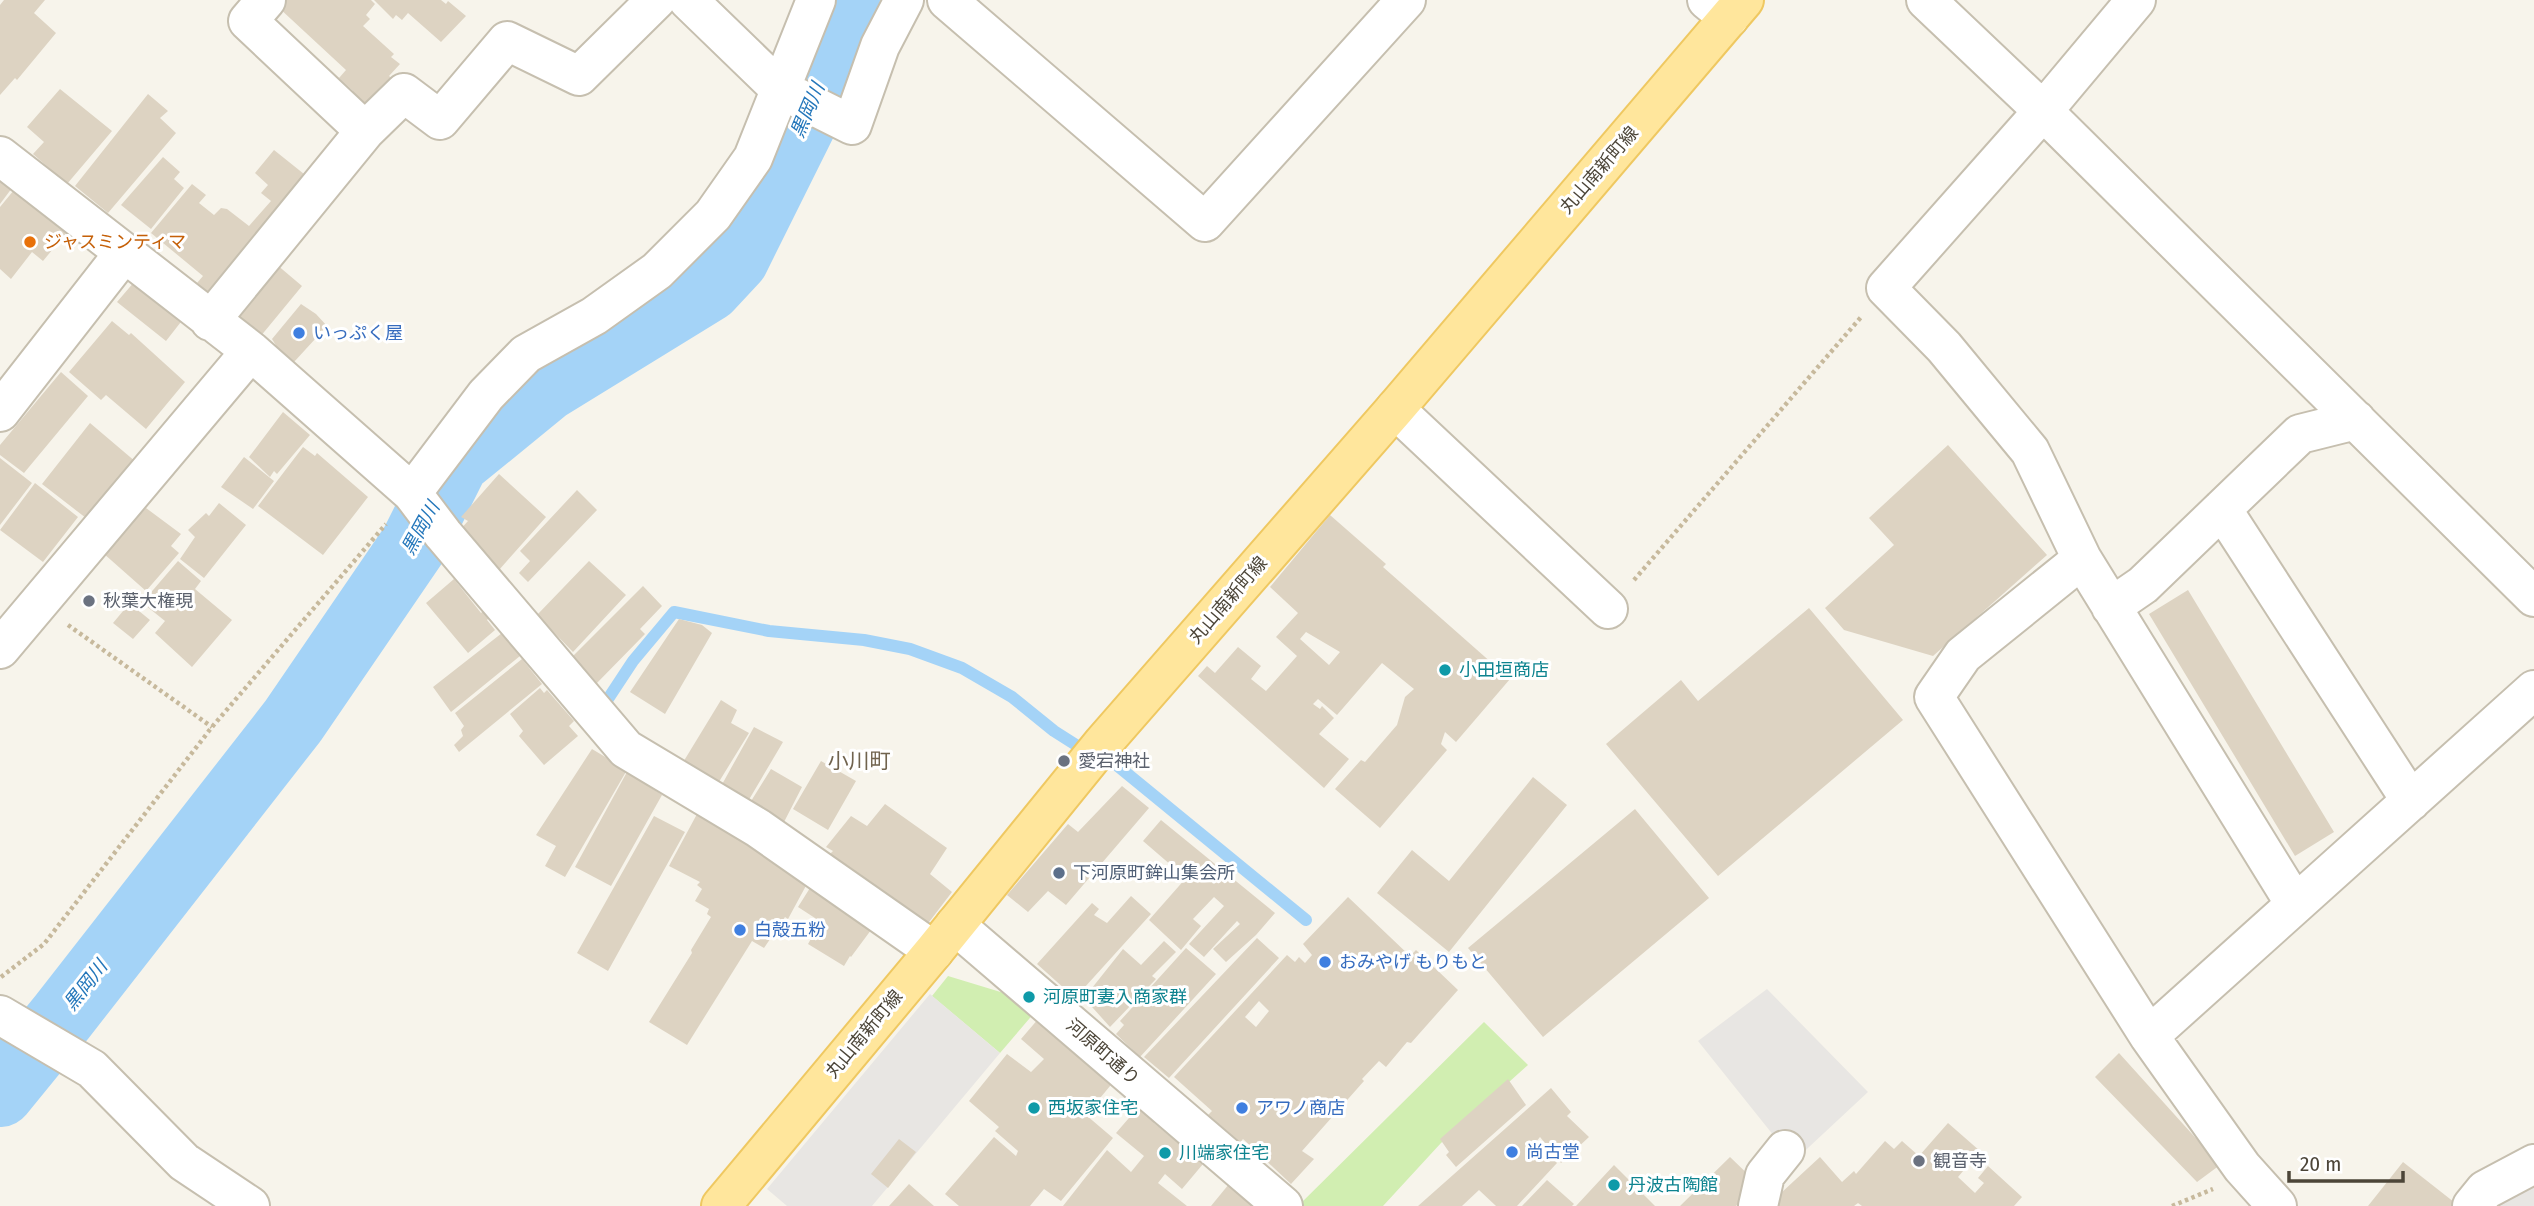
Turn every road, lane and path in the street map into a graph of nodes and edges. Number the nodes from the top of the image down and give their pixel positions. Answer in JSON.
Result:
{"nodes":[{"id":1,"x":266,"y":0,"type":"edge"},
{"id":2,"x":656,"y":0,"type":"edge"},
{"id":3,"x":688,"y":0,"type":"edge"},
{"id":4,"x":816,"y":0,"type":"edge"},
{"id":5,"x":904,"y":0,"type":"edge"},
{"id":6,"x":947,"y":0,"type":"edge"},
{"id":7,"x":1406,"y":0,"type":"edge"},
{"id":8,"x":1926,"y":0,"type":"edge"},
{"id":9,"x":2136,"y":0,"type":"edge"},
{"id":10,"x":1727,"y":6,"type":"edge"},
{"id":11,"x":785,"y":93,"type":"junction"},
{"id":12,"x":2043,"y":111,"type":"junction"},
{"id":13,"x":365,"y":131,"type":"junction"},
{"id":14,"x":0,"y":156,"type":"edge"},
{"id":15,"x":124,"y":253,"type":"junction"},
{"id":16,"x":1886,"y":288,"type":"junction"},
{"id":17,"x":210,"y":321,"type":"junction"},
{"id":18,"x":251,"y":351,"type":"junction"},
{"id":19,"x":1395,"y":409,"type":"junction"},
{"id":20,"x":0,"y":412,"type":"edge"},
{"id":21,"x":2356,"y":420,"type":"junction"},
{"id":22,"x":412,"y":493,"type":"junction"},
{"id":23,"x":2222,"y":509,"type":"junction"},
{"id":24,"x":2082,"y":559,"type":"junction"},
{"id":25,"x":2534,"y":597,"type":"edge"},
{"id":26,"x":39,"y":604,"type":"junction"},
{"id":27,"x":2111,"y":607,"type":"junction"},
{"id":28,"x":1608,"y":609,"type":"joint"},
{"id":29,"x":0,"y":649,"type":"edge"},
{"id":30,"x":2534,"y":690,"type":"edge"},
{"id":31,"x":212,"y":727,"type":"junction"},
{"id":32,"x":2411,"y":800,"type":"junction"},
{"id":33,"x":2295,"y":904,"type":"junction"},
{"id":34,"x":944,"y":938,"type":"junction"},
{"id":35,"x":0,"y":978,"type":"edge"},
{"id":36,"x":0,"y":1015,"type":"edge"},
{"id":37,"x":2149,"y":1036,"type":"junction"},
{"id":38,"x":1786,"y":1150,"type":"dead end"},
{"id":39,"x":2534,"y":1164,"type":"edge"},
{"id":40,"x":250,"y":1206,"type":"edge"},
{"id":41,"x":721,"y":1206,"type":"edge"},
{"id":42,"x":1283,"y":1206,"type":"edge"},
{"id":43,"x":1758,"y":1206,"type":"edge"},
{"id":44,"x":2277,"y":1206,"type":"edge"},
{"id":45,"x":2472,"y":1206,"type":"edge"}],
"edges":[{"from":1,"to":13,"type":"street"},
{"from":2,"to":13,"type":"street"},
{"from":3,"to":11,"type":"street"},
{"from":4,"to":11,"type":"street"},
{"from":5,"to":11,"type":"street"},
{"from":6,"to":7,"type":"street"},
{"from":8,"to":12,"type":"street"},
{"from":9,"to":12,"type":"street"},
{"from":10,"to":19,"type":"main road","name":"丸山南新町線"},
{"from":11,"to":22,"type":"street"},
{"from":12,"to":16,"type":"street"},
{"from":12,"to":21,"type":"street"},
{"from":13,"to":17,"type":"street"},
{"from":14,"to":15,"type":"street","name":"河原町通り"},
{"from":15,"to":17,"type":"street","name":"河原町通り"},
{"from":15,"to":20,"type":"street"},
{"from":16,"to":24,"type":"street"},
{"from":16,"to":28,"type":"path"},
{"from":17,"to":18,"type":"street","name":"河原町通り"},
{"from":18,"to":22,"type":"street","name":"河原町通り"},
{"from":18,"to":26,"type":"street"},
{"from":19,"to":28,"type":"street"},
{"from":19,"to":34,"type":"main road","name":"丸山南新町線"},
{"from":21,"to":23,"type":"street"},
{"from":21,"to":25,"type":"street"},
{"from":22,"to":31,"type":"path"},
{"from":22,"to":34,"type":"street","name":"河原町通り"},
{"from":23,"to":27,"type":"street"},
{"from":23,"to":32,"type":"street"},
{"from":24,"to":27,"type":"street"},
{"from":24,"to":37,"type":"street"},
{"from":26,"to":29,"type":"street"},
{"from":26,"to":31,"type":"path"},
{"from":27,"to":33,"type":"street"},
{"from":30,"to":32,"type":"street"},
{"from":31,"to":35,"type":"path"},
{"from":32,"to":33,"type":"street"},
{"from":33,"to":37,"type":"street"},
{"from":34,"to":41,"type":"main road","name":"丸山南新町線"},
{"from":34,"to":42,"type":"street","name":"河原町通り"},
{"from":36,"to":40,"type":"street"},
{"from":37,"to":44,"type":"street"},
{"from":38,"to":43,"type":"street"},
{"from":39,"to":45,"type":"street"}]}
